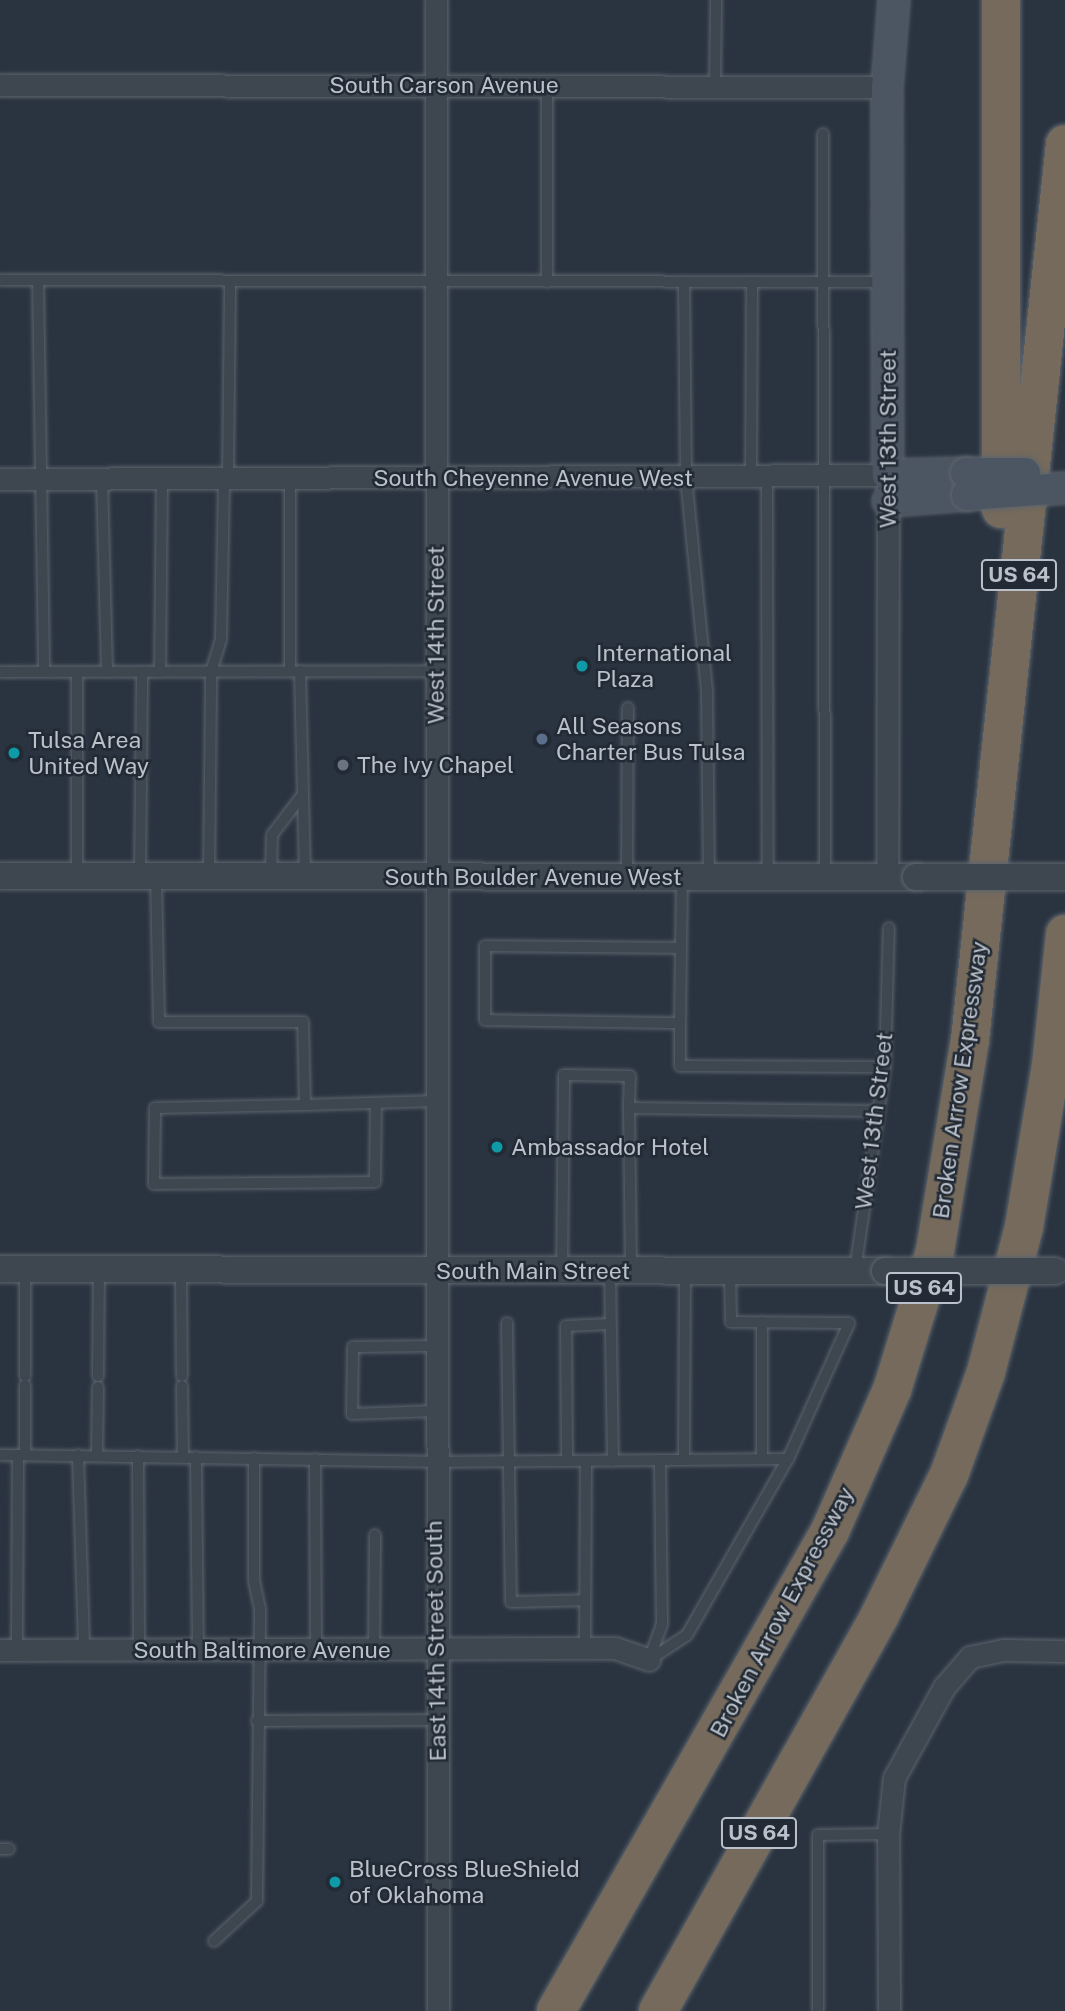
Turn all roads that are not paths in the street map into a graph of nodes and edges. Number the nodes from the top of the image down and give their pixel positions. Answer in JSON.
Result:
{"nodes":[{"id":1,"x":436,"y":0,"type":"edge"},
{"id":2,"x":716,"y":0,"type":"edge"},
{"id":3,"x":894,"y":0,"type":"edge"},
{"id":4,"x":1000,"y":2,"type":"edge"},
{"id":5,"x":0,"y":85,"type":"edge"},
{"id":6,"x":435,"y":85,"type":"junction"},
{"id":7,"x":547,"y":85,"type":"junction"},
{"id":8,"x":715,"y":86,"type":"junction"},
{"id":9,"x":887,"y":87,"type":"junction"},
{"id":10,"x":823,"y":134,"type":"dead end"},
{"id":11,"x":1065,"y":144,"type":"edge"},
{"id":12,"x":0,"y":280,"type":"edge"},
{"id":13,"x":38,"y":281,"type":"junction"},
{"id":14,"x":230,"y":281,"type":"junction"},
{"id":15,"x":433,"y":282,"type":"junction"},
{"id":16,"x":547,"y":282,"type":"junction"},
{"id":17,"x":684,"y":282,"type":"junction"},
{"id":18,"x":752,"y":282,"type":"junction"},
{"id":19,"x":824,"y":282,"type":"junction"},
{"id":20,"x":888,"y":282,"type":"junction"},
{"id":21,"x":1065,"y":474,"type":"edge"},
{"id":22,"x":759,"y":476,"type":"junction"},
{"id":23,"x":824,"y":476,"type":"junction"},
{"id":24,"x":686,"y":477,"type":"junction"},
{"id":25,"x":0,"y":479,"type":"edge"},
{"id":26,"x":39,"y":479,"type":"junction"},
{"id":27,"x":102,"y":479,"type":"junction"},
{"id":28,"x":162,"y":479,"type":"junction"},
{"id":29,"x":226,"y":479,"type":"junction"},
{"id":30,"x":290,"y":479,"type":"junction"},
{"id":31,"x":435,"y":479,"type":"junction"},
{"id":32,"x":966,"y":484,"type":"junction"},
{"id":33,"x":888,"y":488,"type":"junction"},
{"id":34,"x":1065,"y":488,"type":"edge"},
{"id":35,"x":295,"y":671,"type":"junction"},
{"id":36,"x":436,"y":671,"type":"junction"},
{"id":37,"x":0,"y":672,"type":"edge"},
{"id":38,"x":44,"y":672,"type":"junction"},
{"id":39,"x":77,"y":672,"type":"junction"},
{"id":40,"x":107,"y":672,"type":"junction"},
{"id":41,"x":142,"y":672,"type":"junction"},
{"id":42,"x":160,"y":672,"type":"junction"},
{"id":43,"x":211,"y":672,"type":"junction"},
{"id":44,"x":628,"y":708,"type":"dead end"},
{"id":45,"x":301,"y":797,"type":"junction"},
{"id":46,"x":993,"y":817,"type":"junction"},
{"id":47,"x":0,"y":876,"type":"edge"},
{"id":48,"x":77,"y":876,"type":"junction"},
{"id":49,"x":148,"y":876,"type":"junction"},
{"id":50,"x":209,"y":876,"type":"junction"},
{"id":51,"x":271,"y":876,"type":"junction"},
{"id":52,"x":305,"y":876,"type":"junction"},
{"id":53,"x":437,"y":876,"type":"junction"},
{"id":54,"x":627,"y":877,"type":"junction"},
{"id":55,"x":682,"y":877,"type":"junction"},
{"id":56,"x":709,"y":877,"type":"junction"},
{"id":57,"x":768,"y":877,"type":"junction"},
{"id":58,"x":825,"y":877,"type":"junction"},
{"id":59,"x":887,"y":877,"type":"junction"},
{"id":60,"x":1065,"y":877,"type":"edge"},
{"id":61,"x":889,"y":928,"type":"dead end"},
{"id":62,"x":1065,"y":934,"type":"edge"},
{"id":63,"x":681,"y":948,"type":"junction"},
{"id":64,"x":680,"y":1023,"type":"junction"},
{"id":65,"x":885,"y":1068,"type":"junction"},
{"id":66,"x":436,"y":1101,"type":"junction"},
{"id":67,"x":305,"y":1105,"type":"junction"},
{"id":68,"x":376,"y":1105,"type":"junction"},
{"id":69,"x":629,"y":1108,"type":"junction"},
{"id":70,"x":879,"y":1111,"type":"junction"},
{"id":71,"x":13,"y":1268,"type":"edge"},
{"id":72,"x":99,"y":1269,"type":"junction"},
{"id":73,"x":181,"y":1269,"type":"junction"},
{"id":74,"x":435,"y":1270,"type":"junction"},
{"id":75,"x":562,"y":1270,"type":"junction"},
{"id":76,"x":685,"y":1270,"type":"junction"},
{"id":77,"x":730,"y":1270,"type":"junction"},
{"id":78,"x":621,"y":1271,"type":"junction"},
{"id":79,"x":854,"y":1271,"type":"junction"},
{"id":80,"x":1060,"y":1271,"type":"edge"},
{"id":81,"x":762,"y":1322,"type":"junction"},
{"id":82,"x":507,"y":1324,"type":"dead end"},
{"id":83,"x":610,"y":1324,"type":"junction"},
{"id":84,"x":435,"y":1346,"type":"junction"},
{"id":85,"x":435,"y":1411,"type":"junction"},
{"id":86,"x":0,"y":1455,"type":"edge"},
{"id":87,"x":22,"y":1455,"type":"junction"},
{"id":88,"x":78,"y":1455,"type":"junction"},
{"id":89,"x":97,"y":1456,"type":"junction"},
{"id":90,"x":138,"y":1456,"type":"junction"},
{"id":91,"x":183,"y":1457,"type":"junction"},
{"id":92,"x":196,"y":1457,"type":"junction"},
{"id":93,"x":254,"y":1458,"type":"junction"},
{"id":94,"x":762,"y":1459,"type":"junction"},
{"id":95,"x":788,"y":1459,"type":"junction"},
{"id":96,"x":315,"y":1460,"type":"junction"},
{"id":97,"x":660,"y":1460,"type":"junction"},
{"id":98,"x":684,"y":1460,"type":"junction"},
{"id":99,"x":509,"y":1461,"type":"junction"},
{"id":100,"x":567,"y":1461,"type":"junction"},
{"id":101,"x":586,"y":1461,"type":"junction"},
{"id":102,"x":613,"y":1461,"type":"junction"},
{"id":103,"x":434,"y":1462,"type":"junction"},
{"id":104,"x":375,"y":1535,"type":"dead end"},
{"id":105,"x":585,"y":1600,"type":"junction"},
{"id":106,"x":585,"y":1648,"type":"junction"},
{"id":107,"x":9,"y":1650,"type":"edge"},
{"id":108,"x":84,"y":1650,"type":"junction"},
{"id":109,"x":139,"y":1650,"type":"junction"},
{"id":110,"x":374,"y":1650,"type":"junction"},
{"id":111,"x":438,"y":1650,"type":"junction"},
{"id":112,"x":198,"y":1651,"type":"junction"},
{"id":113,"x":257,"y":1651,"type":"junction"},
{"id":114,"x":316,"y":1651,"type":"junction"},
{"id":115,"x":1065,"y":1651,"type":"edge"},
{"id":116,"x":649,"y":1660,"type":"junction"},
{"id":117,"x":438,"y":1720,"type":"junction"},
{"id":118,"x":257,"y":1721,"type":"junction"},
{"id":119,"x":888,"y":1834,"type":"junction"},
{"id":120,"x":215,"y":1941,"type":"dead end"},
{"id":121,"x":438,"y":2011,"type":"edge"},
{"id":122,"x":556,"y":2011,"type":"edge"},
{"id":123,"x":658,"y":2011,"type":"edge"},
{"id":124,"x":818,"y":2011,"type":"edge"},
{"id":125,"x":889,"y":2011,"type":"edge"}],
"edges":[{"from":1,"to":6,"type":"street","name":"West 14th Street"},
{"from":2,"to":8,"type":"lane"},
{"from":3,"to":9,"type":"main road","name":"West 13th Street"},
{"from":4,"to":46,"type":"highway"},
{"from":5,"to":6,"type":"street","name":"South Carson Avenue"},
{"from":6,"to":7,"type":"street","name":"South Carson Avenue"},
{"from":6,"to":15,"type":"street","name":"West 14th Street"},
{"from":7,"to":8,"type":"street","name":"South Carson Avenue"},
{"from":7,"to":16,"type":"lane"},
{"from":8,"to":9,"type":"street","name":"South Carson Avenue"},
{"from":9,"to":20,"type":"main road","name":"West 13th Street"},
{"from":10,"to":19,"type":"lane"},
{"from":11,"to":46,"type":"highway","name":"Broken Arrow Expressway","number":"US 64"},
{"from":12,"to":13,"type":"lane"},
{"from":13,"to":14,"type":"lane"},
{"from":13,"to":26,"type":"lane"},
{"from":14,"to":15,"type":"lane"},
{"from":14,"to":29,"type":"lane"},
{"from":15,"to":16,"type":"lane"},
{"from":15,"to":31,"type":"street","name":"West 14th Street"},
{"from":16,"to":17,"type":"lane"},
{"from":17,"to":18,"type":"lane"},
{"from":17,"to":24,"type":"lane"},
{"from":18,"to":19,"type":"lane"},
{"from":18,"to":22,"type":"lane"},
{"from":19,"to":20,"type":"lane"},
{"from":19,"to":23,"type":"lane"},
{"from":20,"to":33,"type":"main road","name":"West 13th Street"},
{"from":21,"to":32,"type":"main road","name":"South Cheyenne Avenue West","bridge":true},
{"from":22,"to":23,"type":"street","name":"South Cheyenne Avenue West"},
{"from":22,"to":24,"type":"street","name":"South Cheyenne Avenue West"},
{"from":22,"to":57,"type":"lane"},
{"from":23,"to":33,"type":"street","name":"South Cheyenne Avenue West"},
{"from":23,"to":58,"type":"lane"},
{"from":24,"to":31,"type":"street","name":"South Cheyenne Avenue West"},
{"from":24,"to":56,"type":"lane"},
{"from":25,"to":26,"type":"street","name":"South Cheyenne Avenue West"},
{"from":26,"to":27,"type":"street","name":"South Cheyenne Avenue West"},
{"from":26,"to":38,"type":"lane"},
{"from":27,"to":28,"type":"street","name":"South Cheyenne Avenue West"},
{"from":27,"to":40,"type":"lane"},
{"from":28,"to":29,"type":"street","name":"South Cheyenne Avenue West"},
{"from":28,"to":42,"type":"lane"},
{"from":29,"to":30,"type":"street","name":"South Cheyenne Avenue West"},
{"from":29,"to":43,"type":"lane"},
{"from":30,"to":31,"type":"street","name":"South Cheyenne Avenue West"},
{"from":30,"to":35,"type":"lane"},
{"from":31,"to":36,"type":"street","name":"West 14th Street"},
{"from":32,"to":33,"type":"main road","name":"South Cheyenne Avenue West"},
{"from":32,"to":34,"type":"main road","bridge":true},
{"from":33,"to":59,"type":"street","name":"West 13th Street"},
{"from":35,"to":36,"type":"lane"},
{"from":35,"to":43,"type":"lane"},
{"from":35,"to":45,"type":"lane"},
{"from":36,"to":53,"type":"street","name":"West 14th Street"},
{"from":37,"to":38,"type":"lane"},
{"from":38,"to":39,"type":"lane"},
{"from":39,"to":40,"type":"lane"},
{"from":39,"to":48,"type":"lane"},
{"from":40,"to":41,"type":"lane"},
{"from":41,"to":42,"type":"lane"},
{"from":41,"to":49,"type":"lane"},
{"from":42,"to":43,"type":"lane"},
{"from":43,"to":50,"type":"lane"},
{"from":44,"to":54,"type":"lane"},
{"from":45,"to":51,"type":"lane"},
{"from":45,"to":52,"type":"lane"},
{"from":46,"to":122,"type":"highway","name":"Broken Arrow Expressway","number":"US 64"},
{"from":47,"to":48,"type":"street","name":"South Boulder Avenue West"},
{"from":48,"to":49,"type":"street","name":"South Boulder Avenue West"},
{"from":49,"to":50,"type":"street","name":"South Boulder Avenue West"},
{"from":49,"to":67,"type":"lane"},
{"from":50,"to":51,"type":"street","name":"South Boulder Avenue West"},
{"from":51,"to":52,"type":"street","name":"South Boulder Avenue West"},
{"from":52,"to":53,"type":"street","name":"South Boulder Avenue West"},
{"from":53,"to":54,"type":"street","name":"South Boulder Avenue West"},
{"from":53,"to":66,"type":"street","name":"West 14th Street"},
{"from":54,"to":55,"type":"street","name":"South Boulder Avenue West"},
{"from":55,"to":56,"type":"street","name":"South Boulder Avenue West"},
{"from":55,"to":63,"type":"lane"},
{"from":56,"to":57,"type":"street","name":"South Boulder Avenue West"},
{"from":57,"to":58,"type":"street","name":"South Boulder Avenue West"},
{"from":58,"to":59,"type":"street","name":"South Boulder Avenue West"},
{"from":59,"to":60,"type":"street","name":"South Boulder Avenue West","bridge":true},
{"from":61,"to":65,"type":"lane","name":"West 13th Street"},
{"from":62,"to":123,"type":"highway","number":"US 64"},
{"from":63,"to":64,"type":"lane"},
{"from":63,"to":64,"type":"lane"},
{"from":64,"to":65,"type":"lane"},
{"from":65,"to":70,"type":"lane","name":"West 13th Street"},
{"from":66,"to":68,"type":"lane"},
{"from":66,"to":74,"type":"street","name":"West 14th Street"},
{"from":67,"to":68,"type":"lane"},
{"from":67,"to":68,"type":"lane"},
{"from":69,"to":70,"type":"lane"},
{"from":69,"to":75,"type":"lane"},
{"from":69,"to":78,"type":"lane"},
{"from":70,"to":79,"type":"lane","name":"West 13th Street"},
{"from":71,"to":72,"type":"street","name":"South Main Street"},
{"from":71,"to":87,"type":"lane"},
{"from":72,"to":73,"type":"street","name":"South Main Street"},
{"from":72,"to":89,"type":"lane"},
{"from":73,"to":74,"type":"street","name":"South Main Street"},
{"from":73,"to":91,"type":"lane"},
{"from":74,"to":75,"type":"street","name":"South Main Street"},
{"from":74,"to":84,"type":"street","name":"East 14th Street South"},
{"from":75,"to":78,"type":"street","name":"South Main Street"},
{"from":76,"to":77,"type":"street","name":"South Main Street"},
{"from":76,"to":78,"type":"street","name":"South Main Street"},
{"from":76,"to":98,"type":"lane"},
{"from":77,"to":79,"type":"street","name":"South Main Street"},
{"from":77,"to":81,"type":"lane"},
{"from":78,"to":83,"type":"lane"},
{"from":79,"to":80,"type":"street","name":"South Main Street","bridge":true},
{"from":81,"to":94,"type":"lane"},
{"from":81,"to":95,"type":"lane"},
{"from":82,"to":99,"type":"lane"},
{"from":83,"to":100,"type":"lane"},
{"from":83,"to":102,"type":"lane"},
{"from":84,"to":85,"type":"street","name":"East 14th Street South"},
{"from":84,"to":85,"type":"lane"},
{"from":85,"to":103,"type":"street","name":"East 14th Street South"},
{"from":86,"to":87,"type":"lane"},
{"from":87,"to":88,"type":"lane"},
{"from":87,"to":107,"type":"lane"},
{"from":88,"to":89,"type":"lane"},
{"from":88,"to":108,"type":"lane"},
{"from":89,"to":90,"type":"lane"},
{"from":90,"to":91,"type":"lane"},
{"from":90,"to":109,"type":"lane"},
{"from":91,"to":92,"type":"lane"},
{"from":92,"to":93,"type":"lane"},
{"from":92,"to":112,"type":"lane"},
{"from":93,"to":96,"type":"lane"},
{"from":93,"to":113,"type":"lane"},
{"from":94,"to":95,"type":"lane"},
{"from":94,"to":98,"type":"lane"},
{"from":95,"to":116,"type":"lane"},
{"from":96,"to":103,"type":"lane"},
{"from":96,"to":114,"type":"lane"},
{"from":97,"to":98,"type":"lane"},
{"from":97,"to":102,"type":"lane"},
{"from":97,"to":116,"type":"lane"},
{"from":99,"to":100,"type":"lane"},
{"from":99,"to":103,"type":"lane"},
{"from":99,"to":105,"type":"lane"},
{"from":100,"to":101,"type":"lane"},
{"from":101,"to":102,"type":"lane"},
{"from":101,"to":105,"type":"lane"},
{"from":103,"to":111,"type":"street","name":"East 14th Street South"},
{"from":104,"to":110,"type":"lane"},
{"from":105,"to":106,"type":"lane"},
{"from":106,"to":111,"type":"street","name":"South Baltimore Avenue"},
{"from":106,"to":116,"type":"street","name":"South Baltimore Avenue"},
{"from":107,"to":108,"type":"street","name":"South Baltimore Avenue"},
{"from":108,"to":109,"type":"street","name":"South Baltimore Avenue"},
{"from":109,"to":112,"type":"street","name":"South Baltimore Avenue"},
{"from":110,"to":111,"type":"street","name":"South Baltimore Avenue"},
{"from":110,"to":114,"type":"street","name":"South Baltimore Avenue"},
{"from":111,"to":117,"type":"street","name":"East 14th Street South"},
{"from":112,"to":113,"type":"street","name":"South Baltimore Avenue"},
{"from":113,"to":114,"type":"street","name":"South Baltimore Avenue"},
{"from":113,"to":118,"type":"lane"},
{"from":115,"to":119,"type":"street"},
{"from":117,"to":118,"type":"lane"},
{"from":117,"to":121,"type":"street","name":"East 14th Street South"},
{"from":118,"to":120,"type":"lane"},
{"from":119,"to":124,"type":"lane"},
{"from":119,"to":125,"type":"street"}]}
